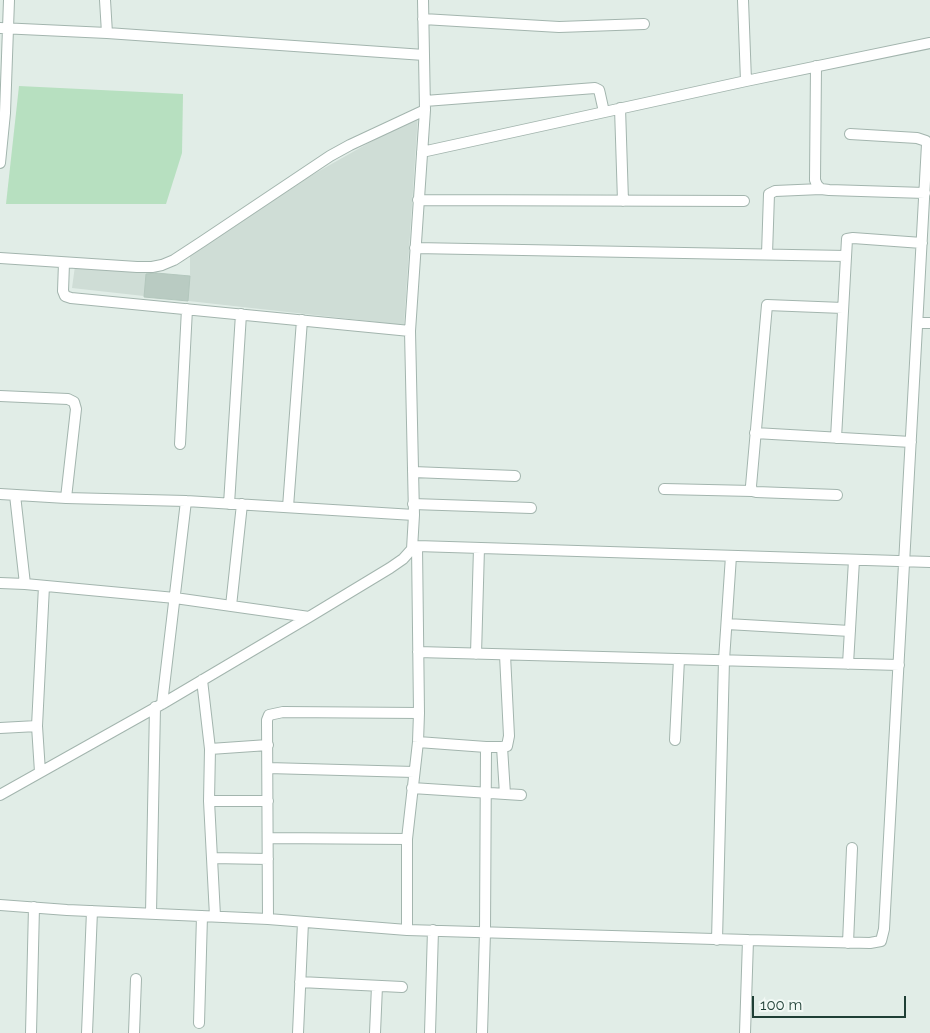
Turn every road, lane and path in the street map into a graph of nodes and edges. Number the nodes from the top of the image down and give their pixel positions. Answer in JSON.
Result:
{"nodes":[{"id":1,"x":8,"y":0,"type":"edge"},
{"id":2,"x":105,"y":0,"type":"edge"},
{"id":3,"x":420,"y":0,"type":"edge"},
{"id":4,"x":743,"y":0,"type":"edge"},
{"id":5,"x":423,"y":19,"type":"junction"},
{"id":6,"x":644,"y":24,"type":"dead end"},
{"id":7,"x":4,"y":29,"type":"edge"},
{"id":8,"x":107,"y":33,"type":"junction"},
{"id":9,"x":930,"y":43,"type":"edge"},
{"id":10,"x":424,"y":55,"type":"junction"},
{"id":11,"x":816,"y":66,"type":"junction"},
{"id":12,"x":746,"y":81,"type":"junction"},
{"id":13,"x":425,"y":106,"type":"junction"},
{"id":14,"x":620,"y":108,"type":"junction"},
{"id":15,"x":604,"y":112,"type":"junction"},
{"id":16,"x":2,"y":113,"type":"edge"},
{"id":17,"x":850,"y":134,"type":"dead end"},
{"id":18,"x":422,"y":152,"type":"junction"},
{"id":19,"x":0,"y":162,"type":"edge"},
{"id":20,"x":821,"y":189,"type":"junction"},
{"id":21,"x":924,"y":193,"type":"junction"},
{"id":22,"x":418,"y":200,"type":"junction"},
{"id":23,"x":623,"y":200,"type":"junction"},
{"id":24,"x":744,"y":201,"type":"dead end"},
{"id":25,"x":922,"y":243,"type":"junction"},
{"id":26,"x":415,"y":248,"type":"junction"},
{"id":27,"x":767,"y":254,"type":"junction"},
{"id":28,"x":846,"y":256,"type":"junction"},
{"id":29,"x":0,"y":258,"type":"edge"},
{"id":30,"x":64,"y":263,"type":"junction"},
{"id":31,"x":843,"y":308,"type":"junction"},
{"id":32,"x":187,"y":309,"type":"junction"},
{"id":33,"x":242,"y":314,"type":"junction"},
{"id":34,"x":302,"y":320,"type":"junction"},
{"id":35,"x":918,"y":323,"type":"junction"},
{"id":36,"x":930,"y":323,"type":"edge"},
{"id":37,"x":410,"y":331,"type":"junction"},
{"id":38,"x":0,"y":396,"type":"edge"},
{"id":39,"x":755,"y":433,"type":"junction"},
{"id":40,"x":836,"y":438,"type":"junction"},
{"id":41,"x":911,"y":442,"type":"junction"},
{"id":42,"x":180,"y":444,"type":"dead end"},
{"id":43,"x":413,"y":472,"type":"junction"},
{"id":44,"x":515,"y":476,"type":"dead end"},
{"id":45,"x":664,"y":489,"type":"dead end"},
{"id":46,"x":752,"y":491,"type":"junction"},
{"id":47,"x":0,"y":494,"type":"edge"},
{"id":48,"x":15,"y":495,"type":"junction"},
{"id":49,"x":837,"y":495,"type":"dead end"},
{"id":50,"x":66,"y":498,"type":"junction"},
{"id":51,"x":186,"y":501,"type":"junction"},
{"id":52,"x":228,"y":504,"type":"junction"},
{"id":53,"x":242,"y":504,"type":"junction"},
{"id":54,"x":288,"y":507,"type":"junction"},
{"id":55,"x":530,"y":508,"type":"dead end"},
{"id":56,"x":414,"y":509,"type":"junction"},
{"id":57,"x":414,"y":548,"type":"junction"},
{"id":58,"x":478,"y":548,"type":"junction"},
{"id":59,"x":731,"y":556,"type":"junction"},
{"id":60,"x":854,"y":560,"type":"junction"},
{"id":61,"x":904,"y":562,"type":"junction"},
{"id":62,"x":930,"y":562,"type":"edge"},
{"id":63,"x":0,"y":583,"type":"edge"},
{"id":64,"x":24,"y":584,"type":"junction"},
{"id":65,"x":44,"y":586,"type":"junction"},
{"id":66,"x":175,"y":598,"type":"junction"},
{"id":67,"x":231,"y":606,"type":"junction"},
{"id":68,"x":309,"y":617,"type":"junction"},
{"id":69,"x":727,"y":624,"type":"junction"},
{"id":70,"x":850,"y":631,"type":"junction"},
{"id":71,"x":418,"y":652,"type":"junction"},
{"id":72,"x":476,"y":654,"type":"junction"},
{"id":73,"x":505,"y":654,"type":"junction"},
{"id":74,"x":679,"y":659,"type":"junction"},
{"id":75,"x":724,"y":660,"type":"junction"},
{"id":76,"x":848,"y":664,"type":"junction"},
{"id":77,"x":899,"y":665,"type":"junction"},
{"id":78,"x":202,"y":680,"type":"junction"},
{"id":79,"x":159,"y":705,"type":"junction"},
{"id":80,"x":419,"y":713,"type":"junction"},
{"id":81,"x":37,"y":726,"type":"junction"},
{"id":82,"x":0,"y":728,"type":"edge"},
{"id":83,"x":675,"y":740,"type":"dead end"},
{"id":84,"x":418,"y":742,"type":"junction"},
{"id":85,"x":268,"y":745,"type":"junction"},
{"id":86,"x":486,"y":747,"type":"junction"},
{"id":87,"x":210,"y":748,"type":"junction"},
{"id":88,"x":502,"y":748,"type":"junction"},
{"id":89,"x":268,"y":768,"type":"junction"},
{"id":90,"x":40,"y":772,"type":"junction"},
{"id":91,"x":414,"y":772,"type":"junction"},
{"id":92,"x":412,"y":788,"type":"junction"},
{"id":93,"x":485,"y":793,"type":"junction"},
{"id":94,"x":505,"y":794,"type":"junction"},
{"id":95,"x":0,"y":795,"type":"edge"},
{"id":96,"x":521,"y":795,"type":"dead end"},
{"id":97,"x":210,"y":801,"type":"junction"},
{"id":98,"x":268,"y":801,"type":"junction"},
{"id":99,"x":268,"y":838,"type":"junction"},
{"id":100,"x":407,"y":839,"type":"junction"},
{"id":101,"x":852,"y":848,"type":"dead end"},
{"id":102,"x":212,"y":858,"type":"junction"},
{"id":103,"x":268,"y":858,"type":"junction"},
{"id":104,"x":0,"y":905,"type":"edge"},
{"id":105,"x":34,"y":907,"type":"junction"},
{"id":106,"x":92,"y":911,"type":"junction"},
{"id":107,"x":151,"y":913,"type":"junction"},
{"id":108,"x":202,"y":916,"type":"junction"},
{"id":109,"x":215,"y":916,"type":"junction"},
{"id":110,"x":268,"y":919,"type":"junction"},
{"id":111,"x":303,"y":922,"type":"junction"},
{"id":112,"x":407,"y":930,"type":"junction"},
{"id":113,"x":434,"y":930,"type":"junction"},
{"id":114,"x":485,"y":932,"type":"junction"},
{"id":115,"x":717,"y":940,"type":"junction"},
{"id":116,"x":748,"y":940,"type":"junction"},
{"id":117,"x":848,"y":943,"type":"junction"},
{"id":118,"x":136,"y":980,"type":"dead end"},
{"id":119,"x":300,"y":982,"type":"junction"},
{"id":120,"x":377,"y":986,"type":"junction"},
{"id":121,"x":402,"y":987,"type":"dead end"},
{"id":122,"x":199,"y":1023,"type":"dead end"},
{"id":123,"x":31,"y":1033,"type":"edge"},
{"id":124,"x":87,"y":1033,"type":"edge"},
{"id":125,"x":134,"y":1033,"type":"edge"},
{"id":126,"x":298,"y":1033,"type":"edge"},
{"id":127,"x":375,"y":1033,"type":"edge"},
{"id":128,"x":430,"y":1033,"type":"edge"},
{"id":129,"x":482,"y":1033,"type":"edge"},
{"id":130,"x":745,"y":1033,"type":"edge"}],
"edges":[{"from":1,"to":7,"type":"street"},
{"from":2,"to":8,"type":"street"},
{"from":3,"to":5,"type":"street"},
{"from":4,"to":12,"type":"street"},
{"from":5,"to":6,"type":"street"},
{"from":5,"to":10,"type":"street"},
{"from":7,"to":8,"type":"street"},
{"from":7,"to":16,"type":"street"},
{"from":8,"to":10,"type":"street"},
{"from":9,"to":11,"type":"street"},
{"from":10,"to":13,"type":"street"},
{"from":11,"to":12,"type":"street"},
{"from":11,"to":20,"type":"street"},
{"from":12,"to":14,"type":"street"},
{"from":13,"to":15,"type":"street"},
{"from":13,"to":18,"type":"street"},
{"from":13,"to":30,"type":"street"},
{"from":14,"to":15,"type":"street"},
{"from":14,"to":23,"type":"street"},
{"from":15,"to":18,"type":"street"},
{"from":16,"to":19,"type":"street"},
{"from":17,"to":21,"type":"street"},
{"from":18,"to":22,"type":"street"},
{"from":20,"to":21,"type":"street"},
{"from":20,"to":27,"type":"street"},
{"from":21,"to":25,"type":"street"},
{"from":22,"to":23,"type":"street"},
{"from":22,"to":26,"type":"street"},
{"from":23,"to":24,"type":"street"},
{"from":25,"to":28,"type":"street"},
{"from":25,"to":35,"type":"street"},
{"from":26,"to":27,"type":"street"},
{"from":26,"to":37,"type":"street"},
{"from":27,"to":28,"type":"street"},
{"from":28,"to":31,"type":"street"},
{"from":29,"to":30,"type":"street"},
{"from":30,"to":32,"type":"street"},
{"from":31,"to":39,"type":"street"},
{"from":31,"to":40,"type":"street"},
{"from":32,"to":33,"type":"street"},
{"from":32,"to":42,"type":"street"},
{"from":33,"to":34,"type":"street"},
{"from":33,"to":52,"type":"street"},
{"from":34,"to":37,"type":"street"},
{"from":34,"to":54,"type":"street"},
{"from":35,"to":36,"type":"street"},
{"from":35,"to":41,"type":"street"},
{"from":37,"to":43,"type":"street"},
{"from":38,"to":50,"type":"street"},
{"from":39,"to":40,"type":"street"},
{"from":39,"to":46,"type":"street"},
{"from":40,"to":41,"type":"street"},
{"from":41,"to":61,"type":"street"},
{"from":43,"to":44,"type":"street"},
{"from":43,"to":56,"type":"street"},
{"from":45,"to":46,"type":"street"},
{"from":46,"to":49,"type":"street"},
{"from":47,"to":48,"type":"street"},
{"from":48,"to":50,"type":"street"},
{"from":48,"to":64,"type":"street"},
{"from":50,"to":51,"type":"street"},
{"from":51,"to":52,"type":"street"},
{"from":51,"to":66,"type":"street"},
{"from":52,"to":53,"type":"street"},
{"from":53,"to":54,"type":"street"},
{"from":53,"to":67,"type":"street"},
{"from":54,"to":56,"type":"street"},
{"from":55,"to":56,"type":"street"},
{"from":56,"to":57,"type":"street"},
{"from":57,"to":58,"type":"street"},
{"from":57,"to":68,"type":"street"},
{"from":57,"to":71,"type":"street"},
{"from":58,"to":59,"type":"street"},
{"from":58,"to":72,"type":"street"},
{"from":59,"to":60,"type":"street"},
{"from":59,"to":69,"type":"street"},
{"from":60,"to":61,"type":"street"},
{"from":60,"to":70,"type":"street"},
{"from":61,"to":62,"type":"street"},
{"from":61,"to":77,"type":"street"},
{"from":63,"to":64,"type":"street"},
{"from":64,"to":65,"type":"street"},
{"from":65,"to":66,"type":"street"},
{"from":65,"to":81,"type":"street"},
{"from":66,"to":67,"type":"street"},
{"from":66,"to":79,"type":"street"},
{"from":67,"to":68,"type":"street"},
{"from":68,"to":78,"type":"street"},
{"from":69,"to":70,"type":"street"},
{"from":69,"to":75,"type":"street"},
{"from":70,"to":76,"type":"street"},
{"from":71,"to":72,"type":"street"},
{"from":71,"to":80,"type":"street"},
{"from":72,"to":73,"type":"street"},
{"from":73,"to":74,"type":"street"},
{"from":73,"to":88,"type":"street"},
{"from":74,"to":75,"type":"street"},
{"from":74,"to":83,"type":"street"},
{"from":75,"to":76,"type":"street"},
{"from":75,"to":115,"type":"street"},
{"from":76,"to":77,"type":"street"},
{"from":77,"to":117,"type":"street"},
{"from":78,"to":79,"type":"street"},
{"from":78,"to":87,"type":"street"},
{"from":79,"to":90,"type":"street"},
{"from":79,"to":107,"type":"street"},
{"from":80,"to":84,"type":"street"},
{"from":80,"to":85,"type":"street"},
{"from":81,"to":82,"type":"street"},
{"from":81,"to":90,"type":"street"},
{"from":84,"to":86,"type":"street"},
{"from":84,"to":91,"type":"street"},
{"from":85,"to":87,"type":"street"},
{"from":85,"to":89,"type":"street"},
{"from":86,"to":88,"type":"street"},
{"from":86,"to":93,"type":"street"},
{"from":87,"to":97,"type":"street"},
{"from":88,"to":94,"type":"street"},
{"from":89,"to":91,"type":"street"},
{"from":89,"to":98,"type":"street"},
{"from":90,"to":95,"type":"street"},
{"from":91,"to":92,"type":"street"},
{"from":92,"to":93,"type":"street"},
{"from":92,"to":100,"type":"street"},
{"from":93,"to":94,"type":"street"},
{"from":93,"to":114,"type":"street"},
{"from":94,"to":96,"type":"street"},
{"from":97,"to":98,"type":"street"},
{"from":97,"to":102,"type":"street"},
{"from":98,"to":99,"type":"street"},
{"from":99,"to":100,"type":"street"},
{"from":99,"to":103,"type":"street"},
{"from":100,"to":112,"type":"street"},
{"from":101,"to":117,"type":"street"},
{"from":102,"to":103,"type":"street"},
{"from":102,"to":109,"type":"street"},
{"from":103,"to":110,"type":"street"},
{"from":104,"to":105,"type":"street"},
{"from":105,"to":106,"type":"street"},
{"from":105,"to":123,"type":"street"},
{"from":106,"to":107,"type":"street"},
{"from":106,"to":124,"type":"street"},
{"from":107,"to":108,"type":"street"},
{"from":108,"to":109,"type":"street"},
{"from":108,"to":122,"type":"street"},
{"from":109,"to":110,"type":"street"},
{"from":110,"to":111,"type":"street"},
{"from":111,"to":112,"type":"street"},
{"from":111,"to":119,"type":"street"},
{"from":112,"to":113,"type":"street"},
{"from":113,"to":114,"type":"street"},
{"from":113,"to":128,"type":"street"},
{"from":114,"to":115,"type":"street"},
{"from":114,"to":129,"type":"street"},
{"from":115,"to":116,"type":"street"},
{"from":116,"to":117,"type":"street"},
{"from":116,"to":130,"type":"street"},
{"from":118,"to":125,"type":"street"},
{"from":119,"to":120,"type":"street"},
{"from":119,"to":126,"type":"street"},
{"from":120,"to":121,"type":"street"},
{"from":120,"to":127,"type":"street"}]}
